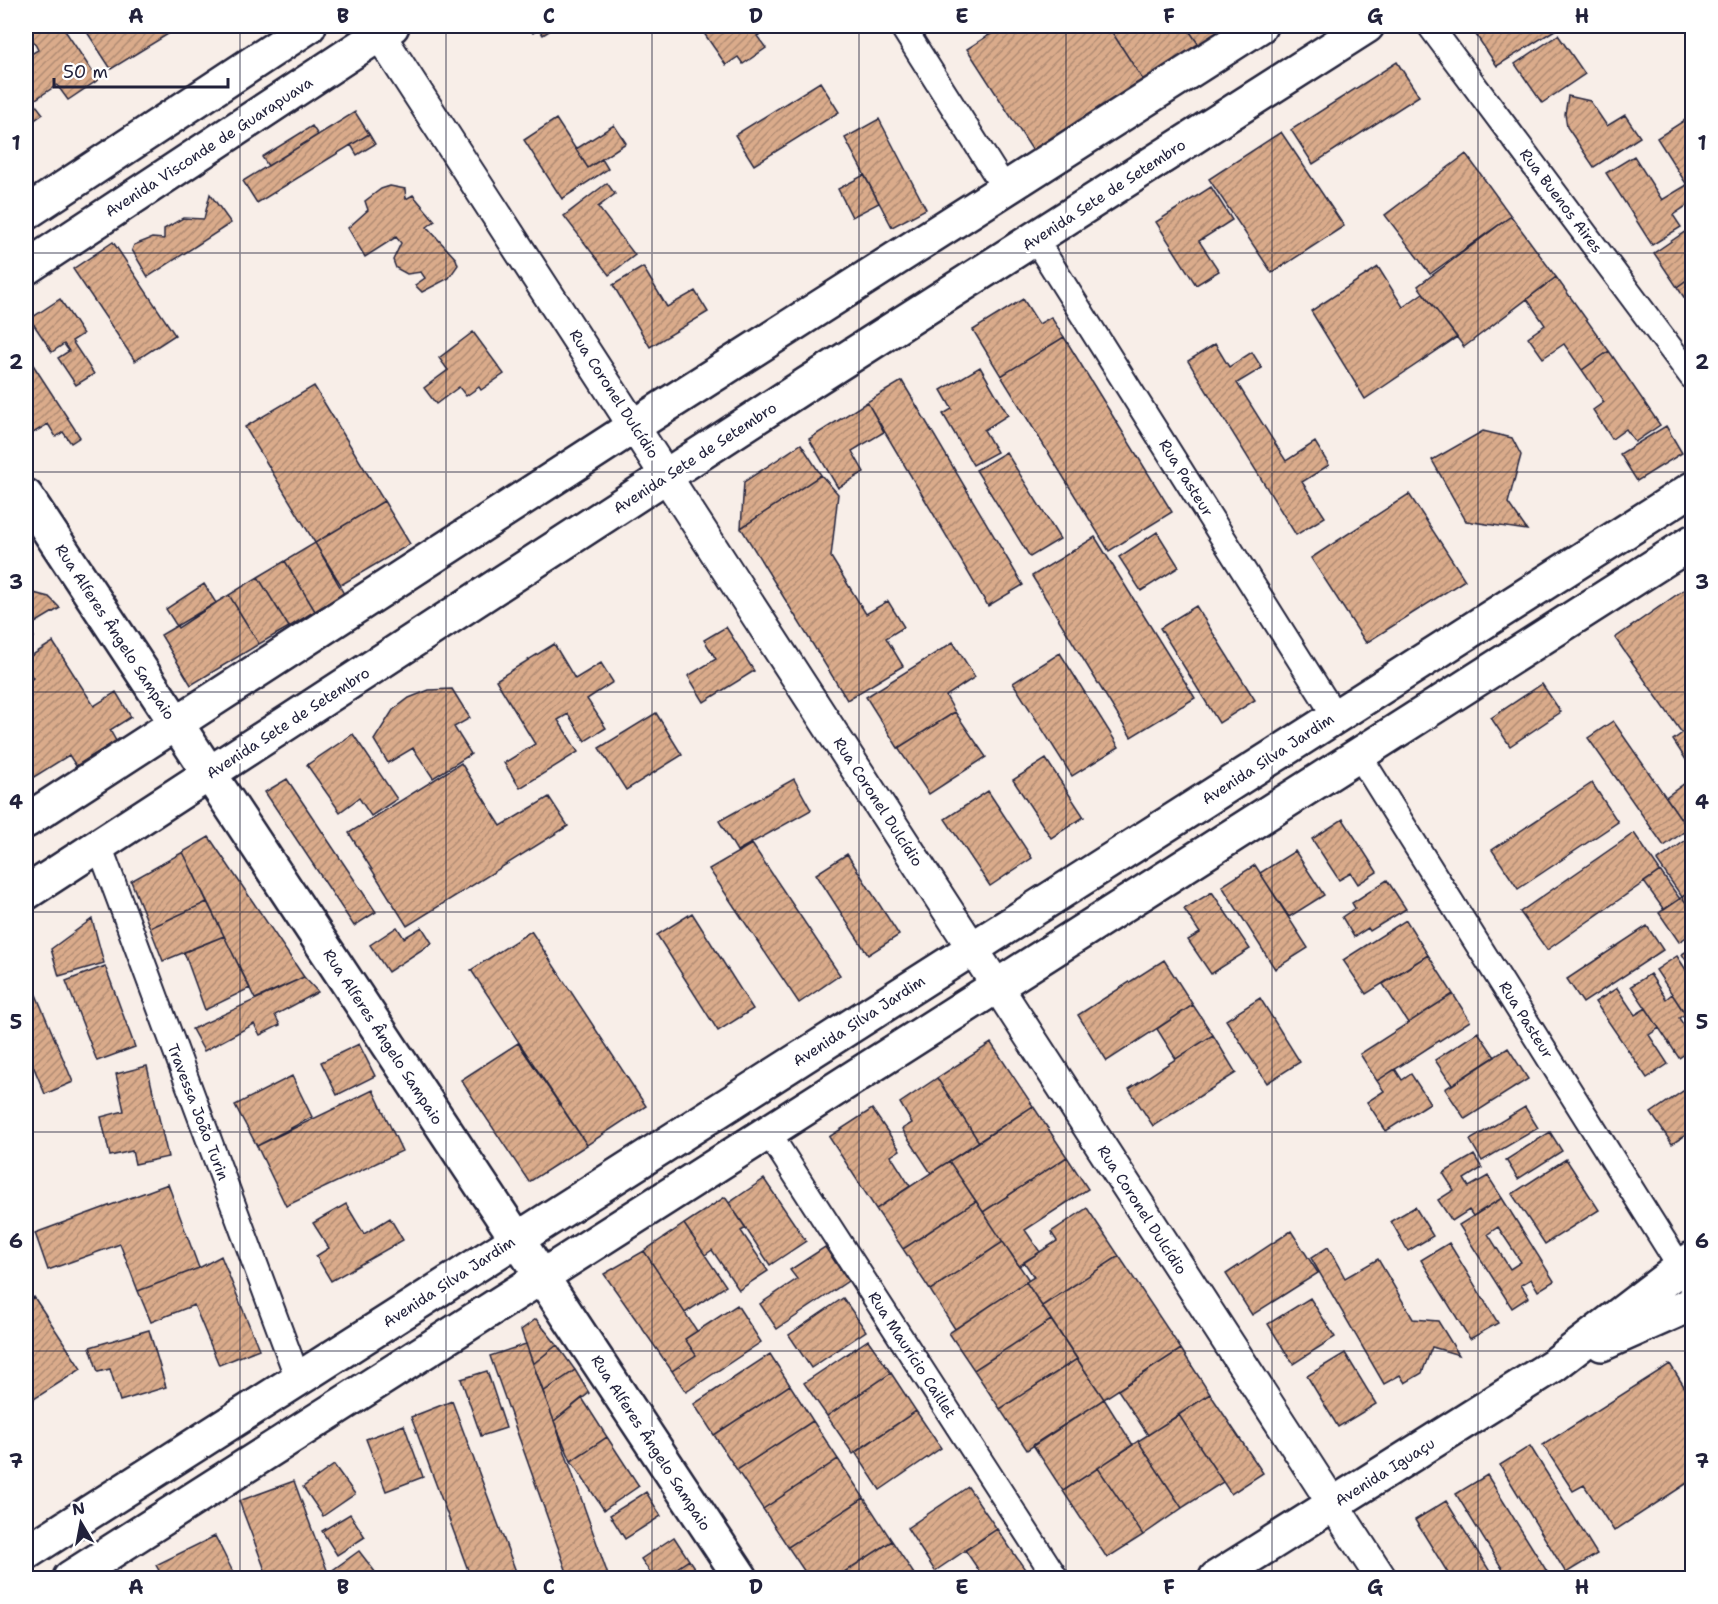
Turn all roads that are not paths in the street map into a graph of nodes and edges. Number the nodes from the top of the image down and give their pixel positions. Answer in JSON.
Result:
{"nodes":[{"id":1,"x":309,"y":26,"type":"edge"},
{"id":2,"x":902,"y":26,"type":"edge"},
{"id":3,"x":1260,"y":26,"type":"edge"},
{"id":4,"x":1367,"y":26,"type":"edge"},
{"id":5,"x":1430,"y":26,"type":"edge"},
{"id":6,"x":382,"y":28,"type":"edge"},
{"id":7,"x":87,"y":173,"type":"junction"},
{"id":8,"x":1005,"y":189,"type":"junction"},
{"id":9,"x":26,"y":213,"type":"edge"},
{"id":10,"x":80,"y":232,"type":"junction"},
{"id":11,"x":1035,"y":240,"type":"junction"},
{"id":12,"x":26,"y":268,"type":"edge"},
{"id":13,"x":1692,"y":377,"type":"edge"},
{"id":14,"x":634,"y":426,"type":"junction"},
{"id":15,"x":667,"y":476,"type":"junction"},
{"id":16,"x":1692,"y":489,"type":"edge"},
{"id":17,"x":26,"y":496,"type":"edge"},
{"id":18,"x":1692,"y":542,"type":"edge"},
{"id":19,"x":1589,"y":554,"type":"junction"},
{"id":20,"x":1644,"y":573,"type":"junction"},
{"id":21,"x":1335,"y":716,"type":"junction"},
{"id":22,"x":176,"y":725,"type":"junction"},
{"id":23,"x":1359,"y":755,"type":"junction"},
{"id":24,"x":209,"y":775,"type":"junction"},
{"id":25,"x":26,"y":821,"type":"edge"},
{"id":26,"x":99,"y":845,"type":"junction"},
{"id":27,"x":26,"y":893,"type":"edge"},
{"id":28,"x":973,"y":948,"type":"junction"},
{"id":29,"x":997,"y":986,"type":"junction"},
{"id":30,"x":832,"y":1038,"type":"junction"},
{"id":31,"x":809,"y":1107,"type":"junction"},
{"id":32,"x":768,"y":1132,"type":"junction"},
{"id":33,"x":517,"y":1239,"type":"junction"},
{"id":34,"x":1688,"y":1271,"type":"edge"},
{"id":35,"x":542,"y":1277,"type":"junction"},
{"id":36,"x":1692,"y":1304,"type":"edge"},
{"id":37,"x":1554,"y":1365,"type":"junction"},
{"id":38,"x":298,"y":1379,"type":"junction"},
{"id":39,"x":109,"y":1500,"type":"junction"},
{"id":40,"x":1334,"y":1505,"type":"junction"},
{"id":41,"x":159,"y":1521,"type":"junction"},
{"id":42,"x":26,"y":1553,"type":"edge"},
{"id":43,"x":70,"y":1578,"type":"edge"},
{"id":44,"x":741,"y":1578,"type":"edge"},
{"id":45,"x":1056,"y":1578,"type":"edge"},
{"id":46,"x":1216,"y":1578,"type":"edge"},
{"id":47,"x":1381,"y":1578,"type":"edge"}],
"edges":[{"from":1,"to":7,"type":"main road"},
{"from":2,"to":8,"type":"street"},
{"from":3,"to":8,"type":"main road"},
{"from":4,"to":11,"type":"main road","name":"Avenida Sete de Setembro"},
{"from":5,"to":13,"type":"street","name":"Rua Buenos Aires"},
{"from":6,"to":10,"type":"main road","name":"Avenida Visconde de Guarapuava"},
{"from":6,"to":14,"type":"street","name":"Rua Coronel Dulcídio"},
{"from":7,"to":9,"type":"main road"},
{"from":7,"to":10,"type":"main road"},
{"from":8,"to":14,"type":"main road"},
{"from":10,"to":12,"type":"main road","name":"Avenida Visconde de Guarapuava"},
{"from":11,"to":15,"type":"main road","name":"Avenida Sete de Setembro"},
{"from":11,"to":21,"type":"street","name":"Rua Pasteur"},
{"from":14,"to":15,"type":"street","name":"Rua Coronel Dulcídio"},
{"from":14,"to":22,"type":"main road"},
{"from":15,"to":24,"type":"main road","name":"Avenida Sete de Setembro"},
{"from":15,"to":28,"type":"street","name":"Rua Coronel Dulcídio"},
{"from":16,"to":19,"type":"main road","name":"Avenida Silva Jardim"},
{"from":17,"to":22,"type":"main road","name":"Rua Alferes Ângelo Sampaio"},
{"from":18,"to":20,"type":"main road"},
{"from":19,"to":20,"type":"main road"},
{"from":19,"to":21,"type":"main road","name":"Avenida Silva Jardim"},
{"from":20,"to":23,"type":"main road"},
{"from":21,"to":28,"type":"main road","name":"Avenida Silva Jardim"},
{"from":22,"to":24,"type":"main road","name":"Rua Alferes Ângelo Sampaio"},
{"from":22,"to":25,"type":"main road"},
{"from":23,"to":29,"type":"main road"},
{"from":23,"to":34,"type":"street","name":"Rua Pasteur"},
{"from":24,"to":26,"type":"main road","name":"Avenida Sete de Setembro"},
{"from":24,"to":33,"type":"main road","name":"Rua Alferes Ângelo Sampaio"},
{"from":26,"to":27,"type":"main road","name":"Avenida Sete de Setembro"},
{"from":26,"to":38,"type":"street","name":"Travessa João Turin"},
{"from":28,"to":29,"type":"street","name":"Rua Coronel Dulcídio"},
{"from":28,"to":30,"type":"main road","name":"Avenida Silva Jardim"},
{"from":29,"to":31,"type":"main road"},
{"from":29,"to":40,"type":"street","name":"Rua Coronel Dulcídio"},
{"from":30,"to":31,"type":"main road"},
{"from":30,"to":33,"type":"main road","name":"Avenida Silva Jardim"},
{"from":31,"to":32,"type":"main road"},
{"from":32,"to":35,"type":"main road"},
{"from":32,"to":45,"type":"street","name":"Rua Maurício Caillet"},
{"from":33,"to":35,"type":"main road","name":"Rua Alferes Ângelo Sampaio"},
{"from":33,"to":38,"type":"main road","name":"Avenida Silva Jardim"},
{"from":34,"to":37,"type":"main road","name":"Avenida Iguaçu"},
{"from":35,"to":41,"type":"main road"},
{"from":35,"to":44,"type":"main road","name":"Rua Alferes Ângelo Sampaio"},
{"from":36,"to":37,"type":"main road","name":"Avenida Iguaçu"},
{"from":37,"to":40,"type":"main road","name":"Avenida Iguaçu"},
{"from":38,"to":39,"type":"main road","name":"Avenida Silva Jardim"},
{"from":39,"to":41,"type":"main road"},
{"from":39,"to":42,"type":"main road","name":"Avenida Silva Jardim"},
{"from":40,"to":46,"type":"main road","name":"Avenida Iguaçu"},
{"from":40,"to":47,"type":"street","name":"Rua Coronel Dulcídio"},
{"from":41,"to":43,"type":"main road"}]}
